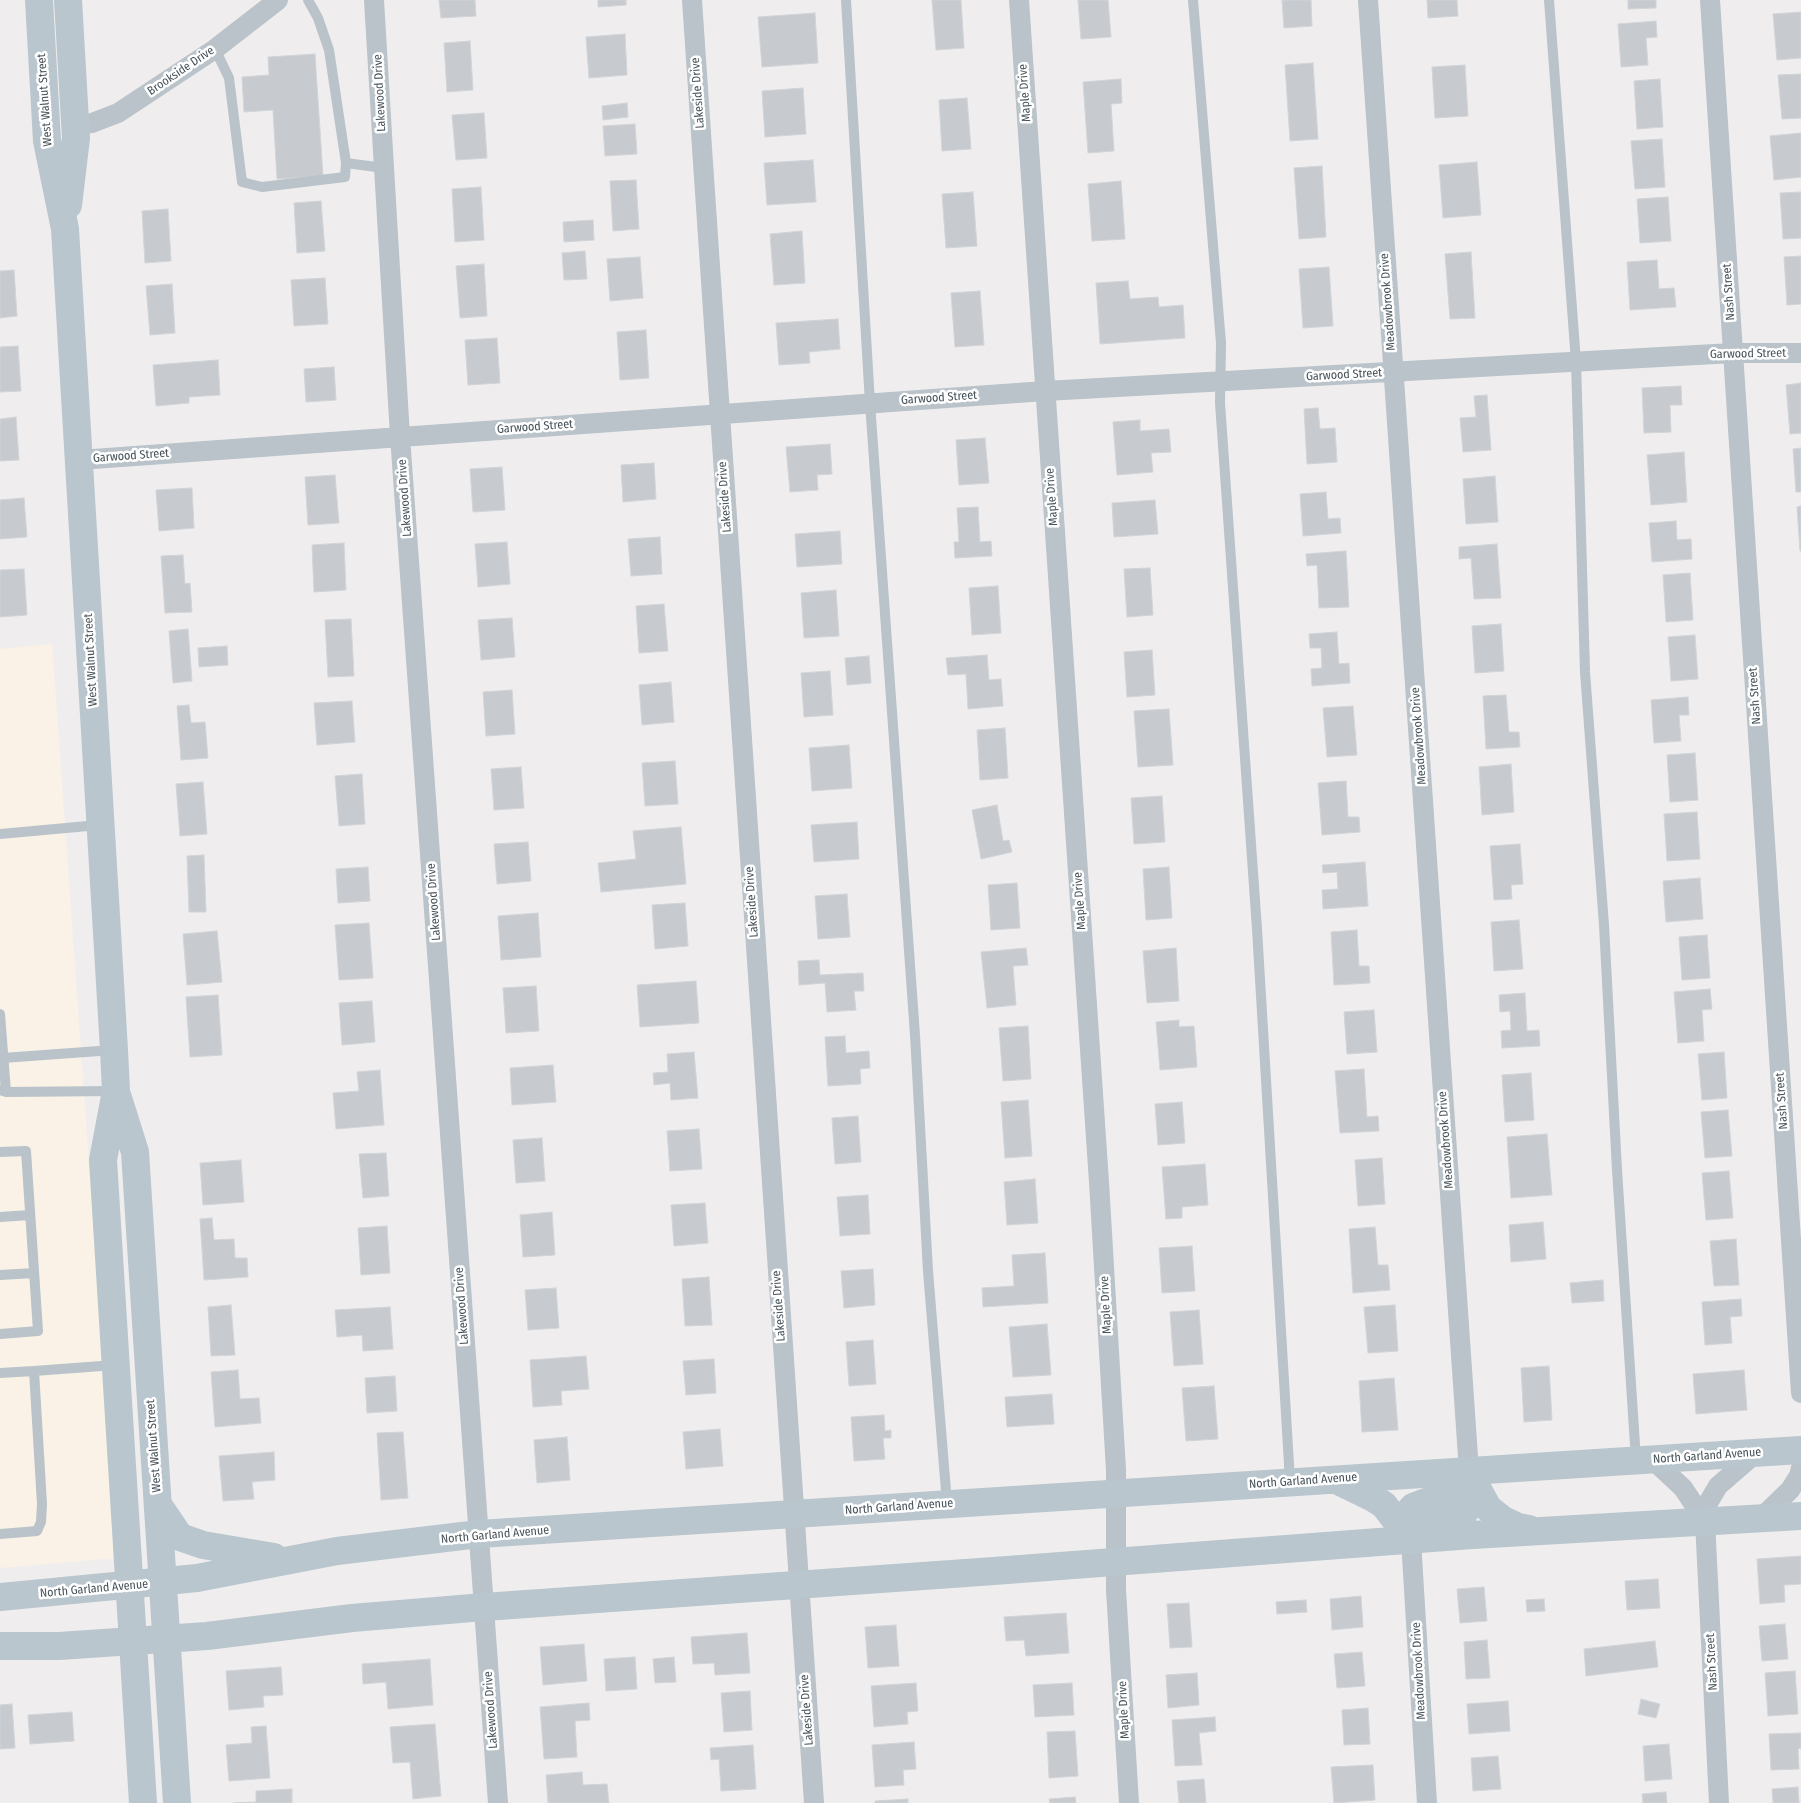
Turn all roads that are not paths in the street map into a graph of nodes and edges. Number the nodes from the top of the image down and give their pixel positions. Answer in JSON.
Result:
{"nodes":[{"id":1,"x":39,"y":0,"type":"edge"},
{"id":2,"x":68,"y":0,"type":"edge"},
{"id":3,"x":278,"y":0,"type":"edge"},
{"id":4,"x":308,"y":0,"type":"edge"},
{"id":5,"x":374,"y":0,"type":"edge"},
{"id":6,"x":692,"y":0,"type":"edge"},
{"id":7,"x":846,"y":0,"type":"edge"},
{"id":8,"x":1019,"y":0,"type":"edge"},
{"id":9,"x":1193,"y":0,"type":"edge"},
{"id":10,"x":1368,"y":0,"type":"edge"},
{"id":11,"x":1548,"y":0,"type":"edge"},
{"id":12,"x":1710,"y":0,"type":"edge"},
{"id":13,"x":215,"y":49,"type":"junction"},
{"id":14,"x":76,"y":126,"type":"junction"},
{"id":15,"x":346,"y":163,"type":"junction"},
{"id":16,"x":384,"y":168,"type":"junction"},
{"id":17,"x":65,"y":229,"type":"junction"},
{"id":18,"x":1733,"y":353,"type":"junction"},
{"id":19,"x":1801,"y":354,"type":"edge"},
{"id":20,"x":1576,"y":362,"type":"junction"},
{"id":21,"x":1393,"y":372,"type":"junction"},
{"id":22,"x":1221,"y":382,"type":"junction"},
{"id":23,"x":1045,"y":391,"type":"junction"},
{"id":24,"x":870,"y":403,"type":"junction"},
{"id":25,"x":719,"y":414,"type":"junction"},
{"id":26,"x":400,"y":436,"type":"junction"},
{"id":27,"x":78,"y":460,"type":"junction"},
{"id":28,"x":100,"y":825,"type":"junction"},
{"id":29,"x":0,"y":834,"type":"edge"},
{"id":30,"x":0,"y":1014,"type":"edge"},
{"id":31,"x":114,"y":1050,"type":"junction"},
{"id":32,"x":2,"y":1059,"type":"edge"},
{"id":33,"x":3,"y":1091,"type":"edge"},
{"id":34,"x":116,"y":1091,"type":"junction"},
{"id":35,"x":0,"y":1152,"type":"edge"},
{"id":36,"x":30,"y":1215,"type":"junction"},
{"id":37,"x":0,"y":1217,"type":"edge"},
{"id":38,"x":34,"y":1273,"type":"junction"},
{"id":39,"x":0,"y":1275,"type":"edge"},
{"id":40,"x":0,"y":1334,"type":"edge"},
{"id":41,"x":116,"y":1365,"type":"junction"},
{"id":42,"x":34,"y":1371,"type":"junction"},
{"id":43,"x":0,"y":1373,"type":"edge"},
{"id":44,"x":1801,"y":1393,"type":"edge"},
{"id":45,"x":1801,"y":1450,"type":"edge"},
{"id":46,"x":1756,"y":1453,"type":"junction"},
{"id":47,"x":1645,"y":1460,"type":"junction"},
{"id":48,"x":1801,"y":1468,"type":"edge"},
{"id":49,"x":1469,"y":1471,"type":"junction"},
{"id":50,"x":1335,"y":1479,"type":"junction"},
{"id":51,"x":1290,"y":1482,"type":"junction"},
{"id":52,"x":1118,"y":1493,"type":"junction"},
{"id":53,"x":947,"y":1504,"type":"junction"},
{"id":54,"x":158,"y":1505,"type":"junction"},
{"id":55,"x":794,"y":1514,"type":"junction"},
{"id":56,"x":1801,"y":1516,"type":"edge"},
{"id":57,"x":1760,"y":1518,"type":"junction"},
{"id":58,"x":1705,"y":1522,"type":"junction"},
{"id":59,"x":1538,"y":1531,"type":"junction"},
{"id":60,"x":0,"y":1534,"type":"edge"},
{"id":61,"x":479,"y":1534,"type":"junction"},
{"id":62,"x":1411,"y":1540,"type":"junction"},
{"id":63,"x":293,"y":1560,"type":"junction"},
{"id":64,"x":1116,"y":1562,"type":"junction"},
{"id":65,"x":163,"y":1582,"type":"junction"},
{"id":66,"x":130,"y":1585,"type":"junction"},
{"id":67,"x":799,"y":1585,"type":"junction"},
{"id":68,"x":0,"y":1597,"type":"edge"},
{"id":69,"x":484,"y":1607,"type":"junction"},
{"id":70,"x":168,"y":1639,"type":"junction"},
{"id":71,"x":134,"y":1642,"type":"junction"},
{"id":72,"x":0,"y":1646,"type":"edge"},
{"id":73,"x":144,"y":1803,"type":"edge"},
{"id":74,"x":177,"y":1803,"type":"edge"},
{"id":75,"x":498,"y":1803,"type":"edge"},
{"id":76,"x":814,"y":1803,"type":"edge"},
{"id":77,"x":1129,"y":1803,"type":"edge"},
{"id":78,"x":1427,"y":1803,"type":"edge"},
{"id":79,"x":1719,"y":1803,"type":"edge"}],
"edges":[{"from":1,"to":17,"type":"main road","name":"West Walnut Street"},
{"from":2,"to":14,"type":"main road","name":"West Walnut Street"},
{"from":3,"to":13,"type":"street","name":"Brookside Drive"},
{"from":4,"to":15,"type":"lane"},
{"from":5,"to":16,"type":"street","name":"Lakewood Drive"},
{"from":6,"to":25,"type":"street","name":"Lakeside Drive"},
{"from":7,"to":24,"type":"lane"},
{"from":8,"to":23,"type":"street","name":"Maple Drive"},
{"from":9,"to":22,"type":"lane"},
{"from":10,"to":21,"type":"street","name":"Meadowbrook Drive"},
{"from":11,"to":20,"type":"lane"},
{"from":12,"to":18,"type":"street","name":"Nash Street"},
{"from":13,"to":14,"type":"street","name":"Brookside Drive"},
{"from":13,"to":15,"type":"lane"},
{"from":14,"to":17,"type":"main road","name":"West Walnut Street"},
{"from":15,"to":16,"type":"lane"},
{"from":16,"to":26,"type":"street","name":"Lakewood Drive"},
{"from":17,"to":27,"type":"main road","name":"West Walnut Street"},
{"from":18,"to":19,"type":"street","name":"Garwood Street"},
{"from":18,"to":20,"type":"street","name":"Garwood Street"},
{"from":18,"to":44,"type":"street","name":"Nash Street"},
{"from":20,"to":21,"type":"street","name":"Garwood Street"},
{"from":20,"to":47,"type":"lane"},
{"from":21,"to":22,"type":"street","name":"Garwood Street"},
{"from":21,"to":49,"type":"street","name":"Meadowbrook Drive"},
{"from":22,"to":23,"type":"street","name":"Garwood Street"},
{"from":22,"to":51,"type":"lane"},
{"from":23,"to":24,"type":"street","name":"Garwood Street"},
{"from":23,"to":52,"type":"street","name":"Maple Drive"},
{"from":24,"to":25,"type":"street","name":"Garwood Street"},
{"from":24,"to":53,"type":"lane"},
{"from":25,"to":26,"type":"street","name":"Garwood Street"},
{"from":25,"to":55,"type":"street","name":"Lakeside Drive"},
{"from":26,"to":27,"type":"street","name":"Garwood Street"},
{"from":26,"to":61,"type":"street","name":"Lakewood Drive"},
{"from":27,"to":28,"type":"main road","name":"West Walnut Street"},
{"from":28,"to":29,"type":"lane"},
{"from":28,"to":31,"type":"main road","name":"West Walnut Street"},
{"from":30,"to":32,"type":"lane"},
{"from":31,"to":32,"type":"lane"},
{"from":31,"to":34,"type":"main road","name":"West Walnut Street"},
{"from":32,"to":33,"type":"lane"},
{"from":33,"to":34,"type":"lane"},
{"from":34,"to":41,"type":"main road","name":"West Walnut Street"},
{"from":34,"to":54,"type":"main road","name":"West Walnut Street"},
{"from":35,"to":36,"type":"lane"},
{"from":36,"to":37,"type":"lane"},
{"from":36,"to":38,"type":"lane"},
{"from":38,"to":39,"type":"lane"},
{"from":38,"to":40,"type":"lane"},
{"from":41,"to":42,"type":"lane"},
{"from":41,"to":66,"type":"main road","name":"West Walnut Street"},
{"from":42,"to":43,"type":"lane"},
{"from":42,"to":60,"type":"lane"},
{"from":45,"to":46,"type":"main road","name":"North Garland Avenue"},
{"from":46,"to":47,"type":"main road","name":"North Garland Avenue"},
{"from":46,"to":58,"type":"street","name":"Nash Street"},
{"from":47,"to":49,"type":"main road","name":"North Garland Avenue"},
{"from":47,"to":58,"type":"street"},
{"from":48,"to":57,"type":"street"},
{"from":49,"to":50,"type":"main road","name":"North Garland Avenue"},
{"from":49,"to":59,"type":"main road"},
{"from":49,"to":62,"type":"main road"},
{"from":50,"to":51,"type":"main road","name":"North Garland Avenue"},
{"from":50,"to":62,"type":"main road"},
{"from":51,"to":52,"type":"main road","name":"North Garland Avenue"},
{"from":52,"to":53,"type":"main road","name":"North Garland Avenue"},
{"from":52,"to":64,"type":"street","name":"Maple Drive"},
{"from":53,"to":55,"type":"main road","name":"North Garland Avenue"},
{"from":54,"to":63,"type":"main road"},
{"from":54,"to":65,"type":"main road","name":"West Walnut Street"},
{"from":55,"to":61,"type":"main road","name":"North Garland Avenue"},
{"from":55,"to":67,"type":"street","name":"Lakeside Drive"},
{"from":56,"to":57,"type":"main road"},
{"from":57,"to":58,"type":"main road"},
{"from":58,"to":59,"type":"main road"},
{"from":58,"to":79,"type":"street","name":"Nash Street"},
{"from":59,"to":62,"type":"main road"},
{"from":61,"to":63,"type":"main road","name":"North Garland Avenue"},
{"from":61,"to":69,"type":"street","name":"Lakewood Drive"},
{"from":62,"to":64,"type":"main road"},
{"from":62,"to":78,"type":"street","name":"Meadowbrook Drive"},
{"from":63,"to":65,"type":"main road","name":"North Garland Avenue"},
{"from":64,"to":67,"type":"main road"},
{"from":64,"to":77,"type":"street","name":"Maple Drive"},
{"from":65,"to":66,"type":"main road","name":"North Garland Avenue"},
{"from":65,"to":70,"type":"main road","name":"West Walnut Street"},
{"from":66,"to":68,"type":"main road","name":"North Garland Avenue"},
{"from":66,"to":71,"type":"main road","name":"West Walnut Street"},
{"from":67,"to":69,"type":"main road"},
{"from":67,"to":76,"type":"street","name":"Lakeside Drive"},
{"from":69,"to":70,"type":"main road"},
{"from":69,"to":75,"type":"street","name":"Lakewood Drive"},
{"from":70,"to":71,"type":"main road"},
{"from":70,"to":74,"type":"main road","name":"West Walnut Street"},
{"from":71,"to":72,"type":"main road"},
{"from":71,"to":73,"type":"main road","name":"West Walnut Street"}]}
